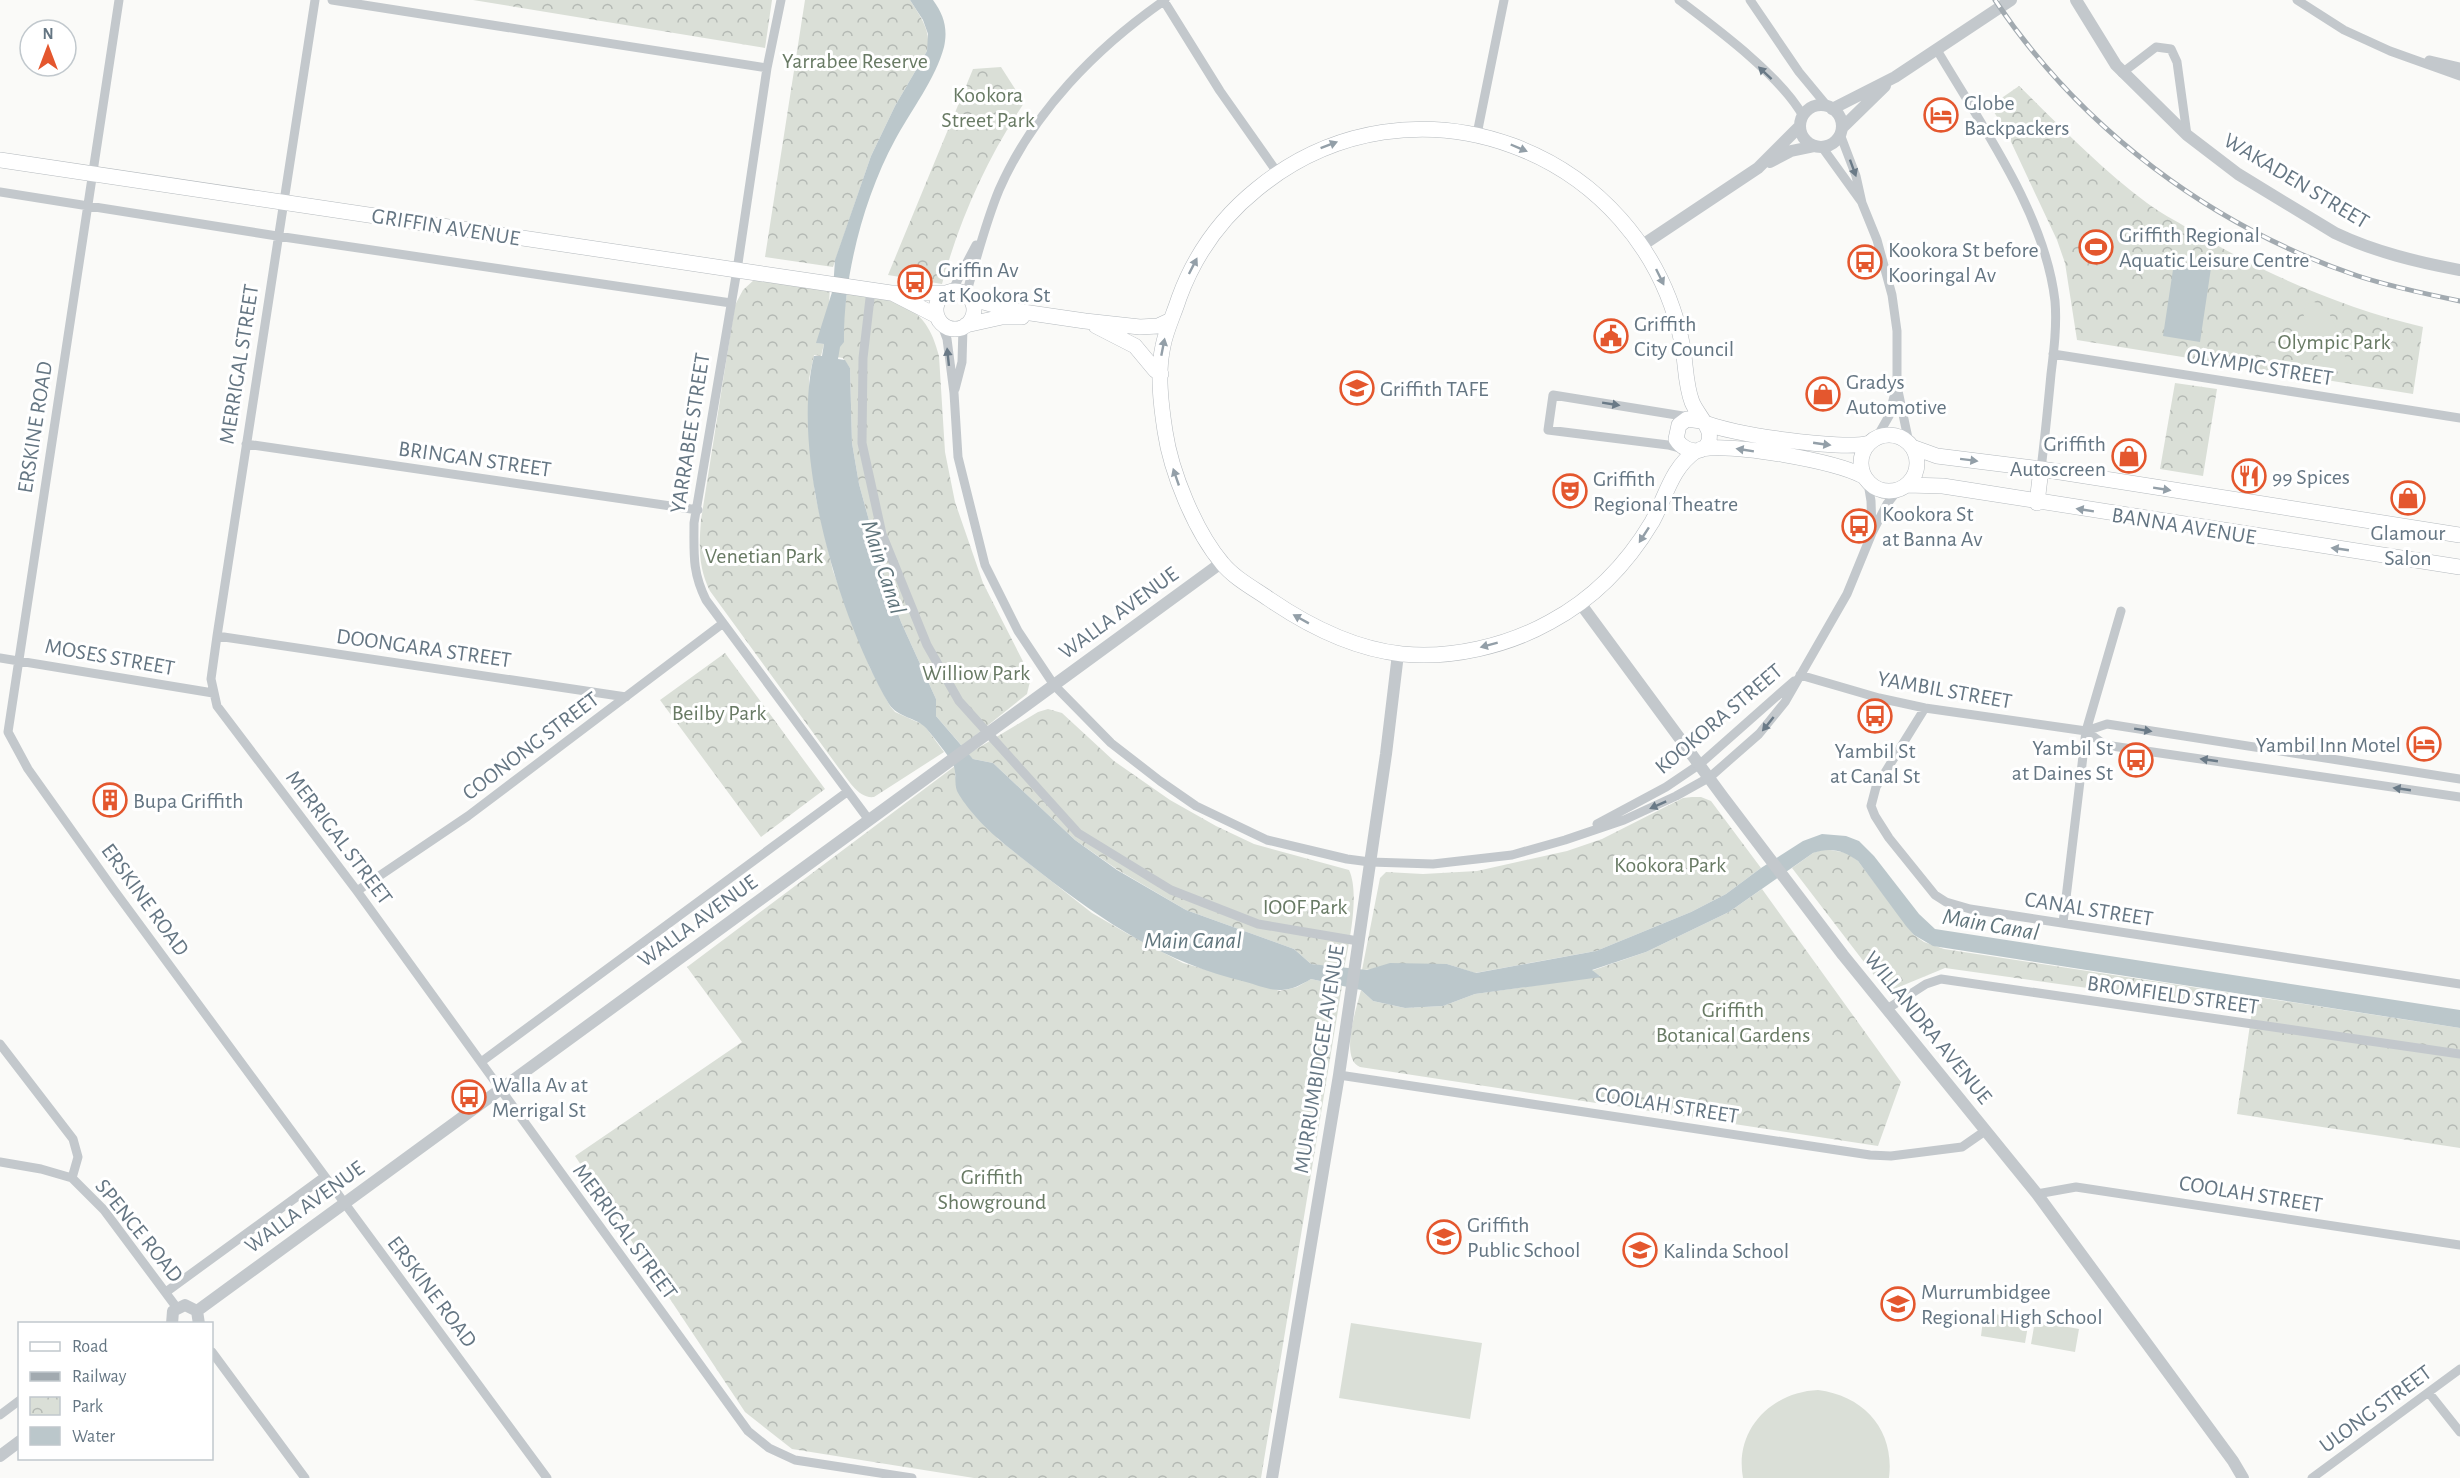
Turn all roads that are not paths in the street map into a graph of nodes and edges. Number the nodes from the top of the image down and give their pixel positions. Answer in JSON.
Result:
{"nodes":[{"id":1,"x":119,"y":0,"type":"edge"},
{"id":2,"x":315,"y":0,"type":"edge"},
{"id":3,"x":332,"y":0,"type":"edge"},
{"id":4,"x":781,"y":0,"type":"edge"},
{"id":5,"x":1165,"y":0,"type":"edge"},
{"id":6,"x":1504,"y":0,"type":"edge"},
{"id":7,"x":1678,"y":0,"type":"edge"},
{"id":8,"x":1750,"y":0,"type":"edge"},
{"id":9,"x":2011,"y":0,"type":"edge"},
{"id":10,"x":2076,"y":0,"type":"edge"},
{"id":11,"x":2297,"y":0,"type":"edge"},
{"id":12,"x":1937,"y":50,"type":"junction"},
{"id":13,"x":2409,"y":58,"type":"junction"},
{"id":14,"x":2460,"y":67,"type":"edge"},
{"id":15,"x":767,"y":68,"type":"junction"},
{"id":16,"x":2122,"y":73,"type":"junction"},
{"id":17,"x":2460,"y":76,"type":"edge"},
{"id":18,"x":1895,"y":77,"type":"junction"},
{"id":19,"x":1830,"y":108,"type":"junction"},
{"id":20,"x":1801,"y":121,"type":"junction"},
{"id":21,"x":1841,"y":131,"type":"junction"},
{"id":22,"x":1477,"y":134,"type":"junction"},
{"id":23,"x":2187,"y":135,"type":"junction"},
{"id":24,"x":1818,"y":146,"type":"junction"},
{"id":25,"x":0,"y":160,"type":"edge"},
{"id":26,"x":1758,"y":168,"type":"junction"},
{"id":27,"x":1277,"y":172,"type":"junction"},
{"id":28,"x":93,"y":174,"type":"junction"},
{"id":29,"x":0,"y":192,"type":"edge"},
{"id":30,"x":284,"y":202,"type":"junction"},
{"id":31,"x":1862,"y":203,"type":"junction"},
{"id":32,"x":87,"y":207,"type":"junction"},
{"id":33,"x":986,"y":228,"type":"junction"},
{"id":34,"x":277,"y":236,"type":"junction"},
{"id":35,"x":1641,"y":246,"type":"junction"},
{"id":36,"x":737,"y":270,"type":"junction"},
{"id":37,"x":2460,"y":270,"type":"edge"},
{"id":38,"x":871,"y":290,"type":"junction"},
{"id":39,"x":891,"y":293,"type":"junction"},
{"id":40,"x":958,"y":294,"type":"junction"},
{"id":41,"x":731,"y":303,"type":"junction"},
{"id":42,"x":1064,"y":319,"type":"junction"},
{"id":43,"x":939,"y":320,"type":"junction"},
{"id":44,"x":1171,"y":320,"type":"junction"},
{"id":45,"x":1085,"y":321,"type":"junction"},
{"id":46,"x":964,"y":326,"type":"junction"},
{"id":47,"x":2053,"y":354,"type":"junction"},
{"id":48,"x":1161,"y":374,"type":"junction"},
{"id":49,"x":1897,"y":386,"type":"junction"},
{"id":50,"x":954,"y":393,"type":"junction"},
{"id":51,"x":2460,"y":418,"type":"edge"},
{"id":52,"x":1699,"y":420,"type":"junction"},
{"id":53,"x":1781,"y":438,"type":"junction"},
{"id":54,"x":1873,"y":440,"type":"junction"},
{"id":55,"x":246,"y":444,"type":"junction"},
{"id":56,"x":1911,"y":445,"type":"junction"},
{"id":57,"x":1694,"y":450,"type":"junction"},
{"id":58,"x":1779,"y":455,"type":"junction"},
{"id":59,"x":2041,"y":469,"type":"junction"},
{"id":60,"x":1865,"y":479,"type":"junction"},
{"id":61,"x":1902,"y":488,"type":"junction"},
{"id":62,"x":2037,"y":503,"type":"junction"},
{"id":63,"x":698,"y":510,"type":"junction"},
{"id":64,"x":1872,"y":533,"type":"junction"},
{"id":65,"x":2460,"y":535,"type":"edge"},
{"id":66,"x":1221,"y":563,"type":"junction"},
{"id":67,"x":2460,"y":567,"type":"edge"},
{"id":68,"x":1580,"y":603,"type":"junction"},
{"id":69,"x":2121,"y":611,"type":"dead end"},
{"id":70,"x":722,"y":624,"type":"junction"},
{"id":71,"x":217,"y":636,"type":"junction"},
{"id":72,"x":1398,"y":654,"type":"junction"},
{"id":73,"x":0,"y":658,"type":"edge"},
{"id":74,"x":18,"y":660,"type":"junction"},
{"id":75,"x":1800,"y":675,"type":"junction"},
{"id":76,"x":1054,"y":685,"type":"junction"},
{"id":77,"x":213,"y":693,"type":"junction"},
{"id":78,"x":626,"y":697,"type":"junction"},
{"id":79,"x":1925,"y":708,"type":"junction"},
{"id":80,"x":2086,"y":731,"type":"junction"},
{"id":81,"x":988,"y":734,"type":"junction"},
{"id":82,"x":1700,"y":764,"type":"junction"},
{"id":83,"x":1710,"y":777,"type":"junction"},
{"id":84,"x":2460,"y":779,"type":"edge"},
{"id":85,"x":847,"y":792,"type":"junction"},
{"id":86,"x":2460,"y":797,"type":"edge"},
{"id":87,"x":869,"y":820,"type":"junction"},
{"id":88,"x":1565,"y":840,"type":"junction"},
{"id":89,"x":1370,"y":862,"type":"junction"},
{"id":90,"x":357,"y":891,"type":"junction"},
{"id":91,"x":2063,"y":923,"type":"junction"},
{"id":92,"x":1358,"y":941,"type":"junction"},
{"id":93,"x":2460,"y":984,"type":"edge"},
{"id":94,"x":1887,"y":1009,"type":"junction"},
{"id":95,"x":0,"y":1044,"type":"edge"},
{"id":96,"x":2460,"y":1054,"type":"edge"},
{"id":97,"x":481,"y":1062,"type":"junction"},
{"id":98,"x":1339,"y":1075,"type":"junction"},
{"id":99,"x":501,"y":1089,"type":"junction"},
{"id":100,"x":1985,"y":1131,"type":"junction"},
{"id":101,"x":0,"y":1162,"type":"edge"},
{"id":102,"x":324,"y":1177,"type":"junction"},
{"id":103,"x":72,"y":1178,"type":"junction"},
{"id":104,"x":2037,"y":1194,"type":"junction"},
{"id":105,"x":344,"y":1204,"type":"junction"},
{"id":106,"x":2460,"y":1245,"type":"edge"},
{"id":107,"x":166,"y":1292,"type":"junction"},
{"id":108,"x":177,"y":1308,"type":"junction"},
{"id":109,"x":198,"y":1317,"type":"edge"},
{"id":110,"x":172,"y":1322,"type":"edge"},
{"id":111,"x":213,"y":1353,"type":"edge"},
{"id":112,"x":2460,"y":1369,"type":"edge"},
{"id":113,"x":2428,"y":1393,"type":"junction"},
{"id":114,"x":18,"y":1402,"type":"edge"},
{"id":115,"x":0,"y":1415,"type":"edge"},
{"id":116,"x":2460,"y":1432,"type":"edge"},
{"id":117,"x":18,"y":1442,"type":"edge"},
{"id":118,"x":0,"y":1456,"type":"edge"},
{"id":119,"x":1271,"y":1475,"type":"edge"},
{"id":120,"x":304,"y":1478,"type":"edge"},
{"id":121,"x":547,"y":1478,"type":"edge"},
{"id":122,"x":912,"y":1478,"type":"edge"},
{"id":123,"x":2243,"y":1478,"type":"edge"},
{"id":124,"x":2312,"y":1478,"type":"edge"}],
"edges":[{"from":1,"to":28,"type":"street","name":"ERSKINE ROAD"},
{"from":2,"to":30,"type":"street","name":"MERRIGAL STREET"},
{"from":3,"to":15,"type":"street"},
{"from":4,"to":15,"type":"street","name":"YARRABEE STREET"},
{"from":5,"to":27,"type":"street"},
{"from":5,"to":33,"type":"street"},
{"from":6,"to":22,"type":"street"},
{"from":20,"to":7,"type":"street","one_way":true},
{"from":8,"to":19,"type":"street"},
{"from":9,"to":12,"type":"street"},
{"from":10,"to":16,"type":"street","name":"WAKADEN STREET"},
{"from":11,"to":13,"type":"street"},
{"from":12,"to":18,"type":"street"},
{"from":12,"to":47,"type":"street"},
{"from":13,"to":14,"type":"street"},
{"from":13,"to":17,"type":"street"},
{"from":15,"to":36,"type":"street","name":"YARRABEE STREET"},
{"from":16,"to":23,"type":"street","name":"WAKADEN STREET"},
{"from":16,"to":23,"type":"street"},
{"from":18,"to":19,"type":"street"},
{"from":18,"to":21,"type":"street"},
{"from":19,"to":20,"type":"street"},
{"from":19,"to":21,"type":"street"},
{"from":20,"to":24,"type":"street"},
{"from":20,"to":26,"type":"street"},
{"from":21,"to":24,"type":"street"},
{"from":21,"to":31,"type":"street","one_way":true},
{"from":27,"to":22,"type":"main road","one_way":true},
{"from":22,"to":35,"type":"main road","one_way":true},
{"from":23,"to":37,"type":"street","name":"WAKADEN STREET"},
{"from":24,"to":26,"type":"street"},
{"from":24,"to":31,"type":"street"},
{"from":25,"to":28,"type":"main road","name":"GRIFFIN AVENUE"},
{"from":26,"to":35,"type":"street"},
{"from":44,"to":27,"type":"main road","one_way":true},
{"from":28,"to":30,"type":"main road","name":"GRIFFIN AVENUE"},
{"from":28,"to":32,"type":"street","name":"ERSKINE ROAD"},
{"from":29,"to":32,"type":"street","name":"GRIFFIN AVENUE"},
{"from":30,"to":34,"type":"street","name":"MERRIGAL STREET"},
{"from":30,"to":36,"type":"main road","name":"GRIFFIN AVENUE"},
{"from":31,"to":49,"type":"street"},
{"from":32,"to":34,"type":"street","name":"GRIFFIN AVENUE"},
{"from":32,"to":74,"type":"street","name":"ERSKINE ROAD"},
{"from":33,"to":40,"type":"street"},
{"from":33,"to":40,"type":"street"},
{"from":34,"to":41,"type":"street","name":"GRIFFIN AVENUE"},
{"from":34,"to":55,"type":"street","name":"MERRIGAL STREET"},
{"from":35,"to":52,"type":"main road","one_way":true},
{"from":36,"to":38,"type":"main road","name":"GRIFFIN AVENUE"},
{"from":36,"to":41,"type":"street","name":"YARRABEE STREET"},
{"from":38,"to":39,"type":"main road","name":"GRIFFIN AVENUE"},
{"from":38,"to":81,"type":"street"},
{"from":39,"to":40,"type":"main road","name":"GRIFFIN AVENUE"},
{"from":39,"to":43,"type":"main road","name":"GRIFFIN AVENUE"},
{"from":40,"to":42,"type":"main road","name":"GRIFFIN AVENUE"},
{"from":40,"to":43,"type":"main road"},
{"from":40,"to":46,"type":"main road"},
{"from":41,"to":63,"type":"street","name":"YARRABEE STREET"},
{"from":42,"to":45,"type":"main road","name":"GRIFFIN AVENUE"},
{"from":42,"to":46,"type":"main road","name":"GRIFFIN AVENUE"},
{"from":43,"to":46,"type":"main road"},
{"from":50,"to":43,"type":"street","name":"KOOKORA STREET","one_way":true},
{"from":44,"to":45,"type":"main road","name":"GRIFFIN AVENUE"},
{"from":48,"to":44,"type":"main road","one_way":true},
{"from":45,"to":48,"type":"main road","name":"GRIFFIN AVENUE"},
{"from":46,"to":50,"type":"street","name":"KOOKORA STREET"},
{"from":47,"to":51,"type":"street","name":"OLYMPIC STREET"},
{"from":47,"to":59,"type":"street"},
{"from":66,"to":48,"type":"main road","one_way":true},
{"from":49,"to":54,"type":"street"},
{"from":49,"to":56,"type":"street"},
{"from":50,"to":76,"type":"street","name":"KOOKORA STREET"},
{"from":52,"to":53,"type":"main road"},
{"from":52,"to":57,"type":"main road"},
{"from":52,"to":57,"type":"main road"},
{"from":57,"to":52,"type":"street","one_way":true},
{"from":53,"to":54,"type":"main road","one_way":true},
{"from":53,"to":58,"type":"main road"},
{"from":54,"to":56,"type":"main road"},
{"from":54,"to":60,"type":"main road"},
{"from":55,"to":63,"type":"street","name":"BRINGAN STREET"},
{"from":55,"to":71,"type":"street","name":"MERRIGAL STREET"},
{"from":56,"to":59,"type":"main road","name":"BANNA AVENUE","one_way":true},
{"from":56,"to":61,"type":"main road"},
{"from":58,"to":57,"type":"main road","one_way":true},
{"from":57,"to":68,"type":"main road","one_way":true},
{"from":58,"to":60,"type":"main road"},
{"from":59,"to":62,"type":"main road"},
{"from":59,"to":65,"type":"main road","name":"BANNA AVENUE","one_way":true},
{"from":60,"to":61,"type":"main road"},
{"from":60,"to":64,"type":"street","name":"KOOKORA STREET"},
{"from":61,"to":62,"type":"main road","name":"BANNA AVENUE"},
{"from":61,"to":64,"type":"street","name":"KOOKORA STREET"},
{"from":67,"to":62,"type":"main road","name":"BANNA AVENUE","one_way":true},
{"from":63,"to":70,"type":"street","name":"YARRABEE STREET"},
{"from":64,"to":75,"type":"street","name":"KOOKORA STREET"},
{"from":72,"to":66,"type":"main road","one_way":true},
{"from":66,"to":76,"type":"street","name":"WALLA AVENUE"},
{"from":68,"to":72,"type":"main road","one_way":true},
{"from":68,"to":82,"type":"street","name":"WILLANDRA AVENUE"},
{"from":69,"to":80,"type":"street"},
{"from":70,"to":78,"type":"street","name":"COONONG STREET"},
{"from":70,"to":85,"type":"street","name":"YARRABEE STREET"},
{"from":71,"to":77,"type":"street","name":"MERRIGAL STREET"},
{"from":71,"to":78,"type":"street","name":"DOONGARA STREET"},
{"from":72,"to":89,"type":"street","name":"MURRUMBIDGEE AVENUE"},
{"from":73,"to":74,"type":"street","name":"MOSES STREET"},
{"from":74,"to":77,"type":"street","name":"MOSES STREET"},
{"from":74,"to":102,"type":"street","name":"ERSKINE ROAD"},
{"from":75,"to":79,"type":"street","name":"YAMBIL STREET"},
{"from":75,"to":82,"type":"street","name":"KOOKORA STREET"},
{"from":75,"to":83,"type":"street","name":"KOOKORA STREET","one_way":true},
{"from":76,"to":81,"type":"street","name":"WALLA AVENUE"},
{"from":76,"to":89,"type":"street","name":"KOOKORA STREET"},
{"from":77,"to":90,"type":"street","name":"MERRIGAL STREET"},
{"from":78,"to":90,"type":"street","name":"COONONG STREET"},
{"from":79,"to":80,"type":"street","name":"YAMBIL STREET"},
{"from":79,"to":91,"type":"street","name":"CANAL STREET"},
{"from":80,"to":84,"type":"street","name":"YAMBIL STREET","one_way":true},
{"from":86,"to":80,"type":"street","name":"YAMBIL STREET","one_way":true},
{"from":80,"to":91,"type":"street"},
{"from":81,"to":87,"type":"street","name":"WALLA AVENUE"},
{"from":81,"to":92,"type":"street"},
{"from":82,"to":83,"type":"street","name":"WILLANDRA AVENUE"},
{"from":82,"to":88,"type":"street","name":"KOOKORA STREET"},
{"from":83,"to":88,"type":"street","name":"KOOKORA STREET","one_way":true},
{"from":83,"to":94,"type":"street","name":"WILLANDRA AVENUE"},
{"from":85,"to":87,"type":"street","name":"YARRABEE STREET"},
{"from":85,"to":97,"type":"street","name":"WALLA AVENUE"},
{"from":87,"to":99,"type":"street","name":"WALLA AVENUE"},
{"from":88,"to":89,"type":"street","name":"KOOKORA STREET"},
{"from":89,"to":92,"type":"street","name":"MURRUMBIDGEE AVENUE"},
{"from":90,"to":97,"type":"street","name":"MERRIGAL STREET"},
{"from":91,"to":93,"type":"street","name":"CANAL STREET"},
{"from":92,"to":98,"type":"street","name":"MURRUMBIDGEE AVENUE"},
{"from":94,"to":96,"type":"street","name":"BROMFIELD STREET"},
{"from":94,"to":100,"type":"street","name":"WILLANDRA AVENUE"},
{"from":95,"to":103,"type":"street"},
{"from":97,"to":99,"type":"street","name":"MERRIGAL STREET"},
{"from":98,"to":100,"type":"street","name":"COOLAH STREET"},
{"from":98,"to":119,"type":"street","name":"MURRUMBIDGEE AVENUE"},
{"from":99,"to":105,"type":"street","name":"WALLA AVENUE"},
{"from":99,"to":122,"type":"street","name":"MERRIGAL STREET"},
{"from":100,"to":104,"type":"street","name":"WILLANDRA AVENUE"},
{"from":101,"to":103,"type":"street","name":"SPENCE ROAD"},
{"from":102,"to":105,"type":"street","name":"ERSKINE ROAD"},
{"from":102,"to":107,"type":"street","name":"WALLA AVENUE"},
{"from":103,"to":107,"type":"street","name":"SPENCE ROAD"},
{"from":104,"to":106,"type":"street","name":"COOLAH STREET"},
{"from":104,"to":123,"type":"street","name":"WILLANDRA AVENUE"},
{"from":105,"to":109,"type":"street","name":"WALLA AVENUE"},
{"from":105,"to":121,"type":"street","name":"ERSKINE ROAD"},
{"from":107,"to":108,"type":"street","name":"SPENCE ROAD"},
{"from":108,"to":109,"type":"street"},
{"from":108,"to":110,"type":"street"},
{"from":111,"to":120,"type":"street"},
{"from":112,"to":113,"type":"street","name":"ULONG STREET"},
{"from":113,"to":116,"type":"street"},
{"from":113,"to":124,"type":"street","name":"ULONG STREET"},
{"from":114,"to":115,"type":"street"},
{"from":117,"to":118,"type":"street"}]}
